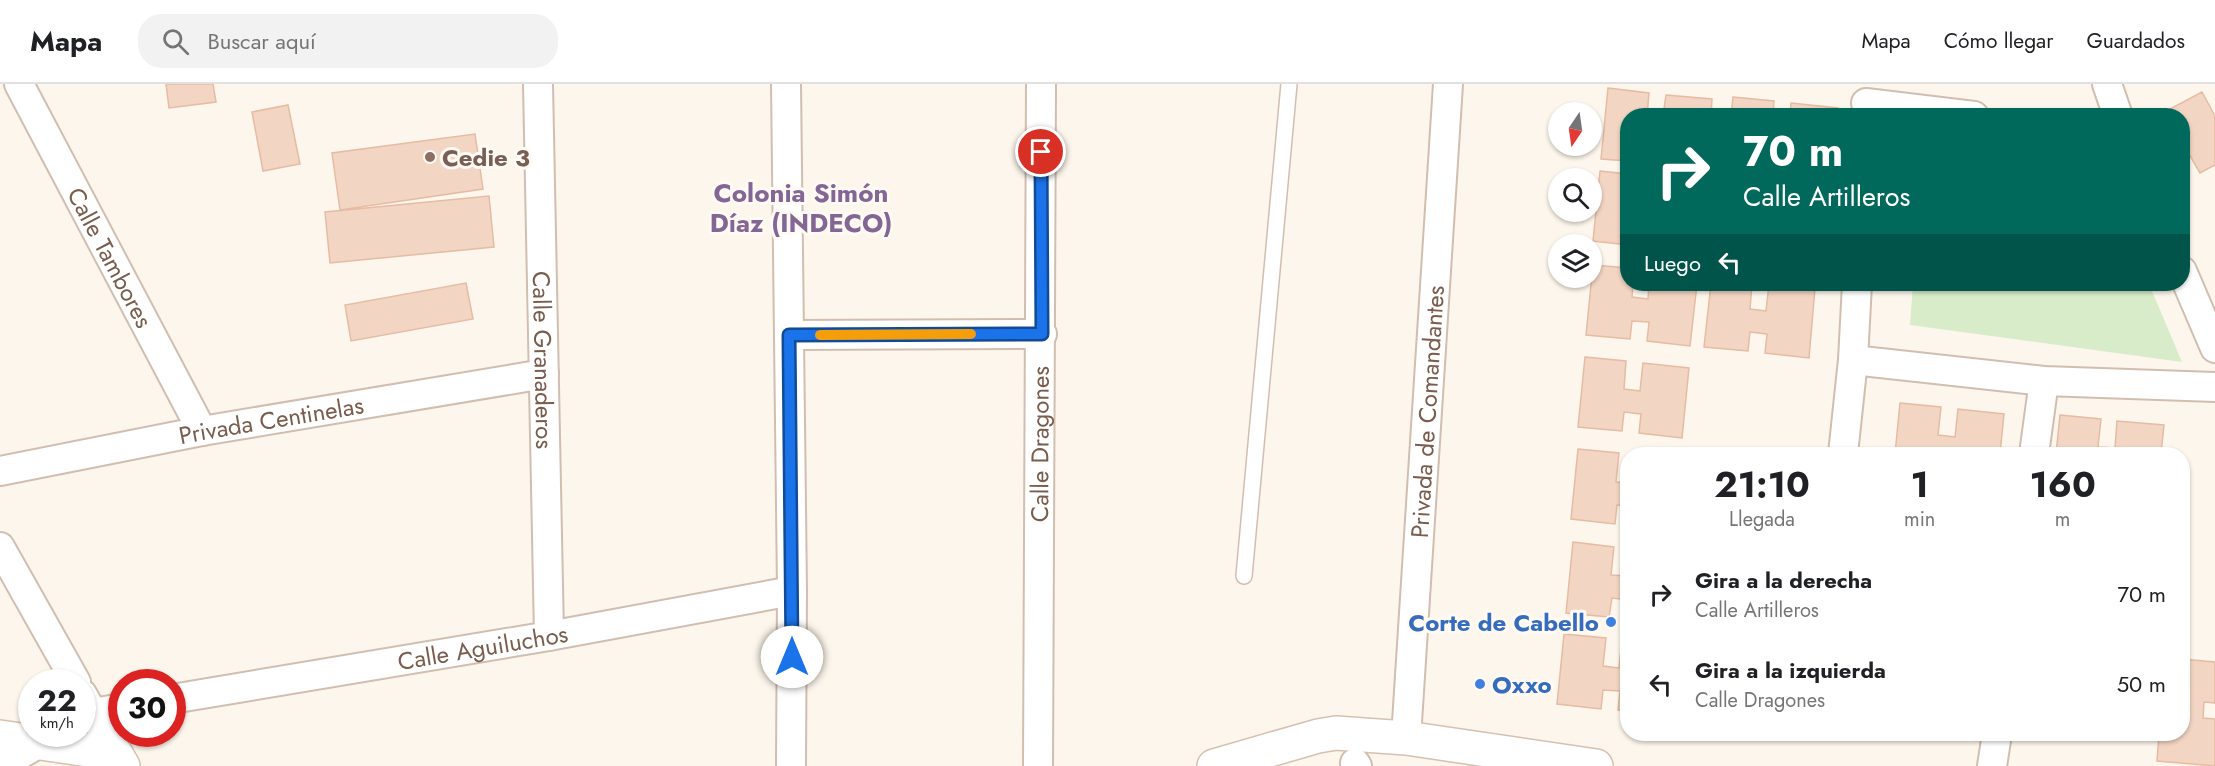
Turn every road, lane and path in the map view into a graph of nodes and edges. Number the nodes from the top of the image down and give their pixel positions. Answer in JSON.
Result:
{"nodes":[{"id":1,"x":19,"y":84,"type":"edge"},
{"id":2,"x":538,"y":84,"type":"edge"},
{"id":3,"x":786,"y":84,"type":"edge"},
{"id":4,"x":1041,"y":84,"type":"edge"},
{"id":5,"x":1289,"y":84,"type":"edge"},
{"id":6,"x":1449,"y":84,"type":"edge"},
{"id":7,"x":2107,"y":84,"type":"edge"},
{"id":8,"x":1865,"y":101,"type":"edge"},
{"id":9,"x":1916,"y":108,"type":"edge"},
{"id":10,"x":2115,"y":108,"type":"edge"},
{"id":11,"x":2190,"y":290,"type":"edge"},
{"id":12,"x":1857,"y":291,"type":"edge"},
{"id":13,"x":1042,"y":334,"type":"junction"},
{"id":14,"x":789,"y":335,"type":"junction"},
{"id":15,"x":2215,"y":348,"type":"edge"},
{"id":16,"x":1853,"y":360,"type":"junction"},
{"id":17,"x":544,"y":374,"type":"junction"},
{"id":18,"x":2044,"y":381,"type":"junction"},
{"id":19,"x":2215,"y":387,"type":"edge"},
{"id":20,"x":202,"y":431,"type":"junction"},
{"id":21,"x":1844,"y":447,"type":"edge"},
{"id":22,"x":2035,"y":447,"type":"edge"},
{"id":23,"x":0,"y":471,"type":"edge"},
{"id":24,"x":0,"y":547,"type":"edge"},
{"id":25,"x":1244,"y":576,"type":"dead end"},
{"id":26,"x":792,"y":591,"type":"junction"},
{"id":27,"x":549,"y":636,"type":"junction"},
{"id":28,"x":69,"y":669,"type":"edge"},
{"id":29,"x":186,"y":697,"type":"edge"},
{"id":30,"x":96,"y":724,"type":"edge"},
{"id":31,"x":0,"y":737,"type":"edge"},
{"id":32,"x":18,"y":737,"type":"edge"},
{"id":33,"x":1406,"y":738,"type":"junction"},
{"id":34,"x":1995,"y":741,"type":"edge"},
{"id":35,"x":33,"y":747,"type":"edge"},
{"id":36,"x":77,"y":747,"type":"edge"},
{"id":37,"x":119,"y":760,"type":"edge"},
{"id":38,"x":0,"y":766,"type":"edge"},
{"id":39,"x":791,"y":766,"type":"edge"},
{"id":40,"x":1038,"y":766,"type":"edge"},
{"id":41,"x":1214,"y":766,"type":"edge"},
{"id":42,"x":1596,"y":766,"type":"edge"},
{"id":43,"x":1992,"y":766,"type":"edge"}],
"edges":[{"from":1,"to":20,"type":"street","name":"Calle Tambores"},
{"from":2,"to":17,"type":"street","name":"Calle Granaderos"},
{"from":3,"to":14,"type":"street"},
{"from":4,"to":13,"type":"street","name":"Calle Dragones"},
{"from":5,"to":25,"type":"lane"},
{"from":6,"to":33,"type":"street","name":"Privada de Comandantes"},
{"from":7,"to":10,"type":"street"},
{"from":8,"to":9,"type":"street"},
{"from":11,"to":15,"type":"street"},
{"from":12,"to":16,"type":"street"},
{"from":13,"to":14,"type":"street"},
{"from":13,"to":40,"type":"street","name":"Calle Dragones"},
{"from":14,"to":26,"type":"street"},
{"from":16,"to":18,"type":"street"},
{"from":16,"to":21,"type":"street"},
{"from":17,"to":20,"type":"street","name":"Privada Centinelas"},
{"from":17,"to":27,"type":"street","name":"Calle Granaderos"},
{"from":18,"to":19,"type":"street"},
{"from":18,"to":22,"type":"street"},
{"from":20,"to":23,"type":"street","name":"Privada Centinelas"},
{"from":24,"to":28,"type":"street"},
{"from":26,"to":27,"type":"street","name":"Calle Aguiluchos"},
{"from":26,"to":39,"type":"street"},
{"from":27,"to":29,"type":"street","name":"Calle Aguiluchos"},
{"from":30,"to":37,"type":"street"},
{"from":31,"to":32,"type":"main road"},
{"from":33,"to":41,"type":"main road"},
{"from":33,"to":42,"type":"main road"},
{"from":34,"to":43,"type":"street"},
{"from":35,"to":38,"type":"street"},
{"from":36,"to":37,"type":"main road"}]}
